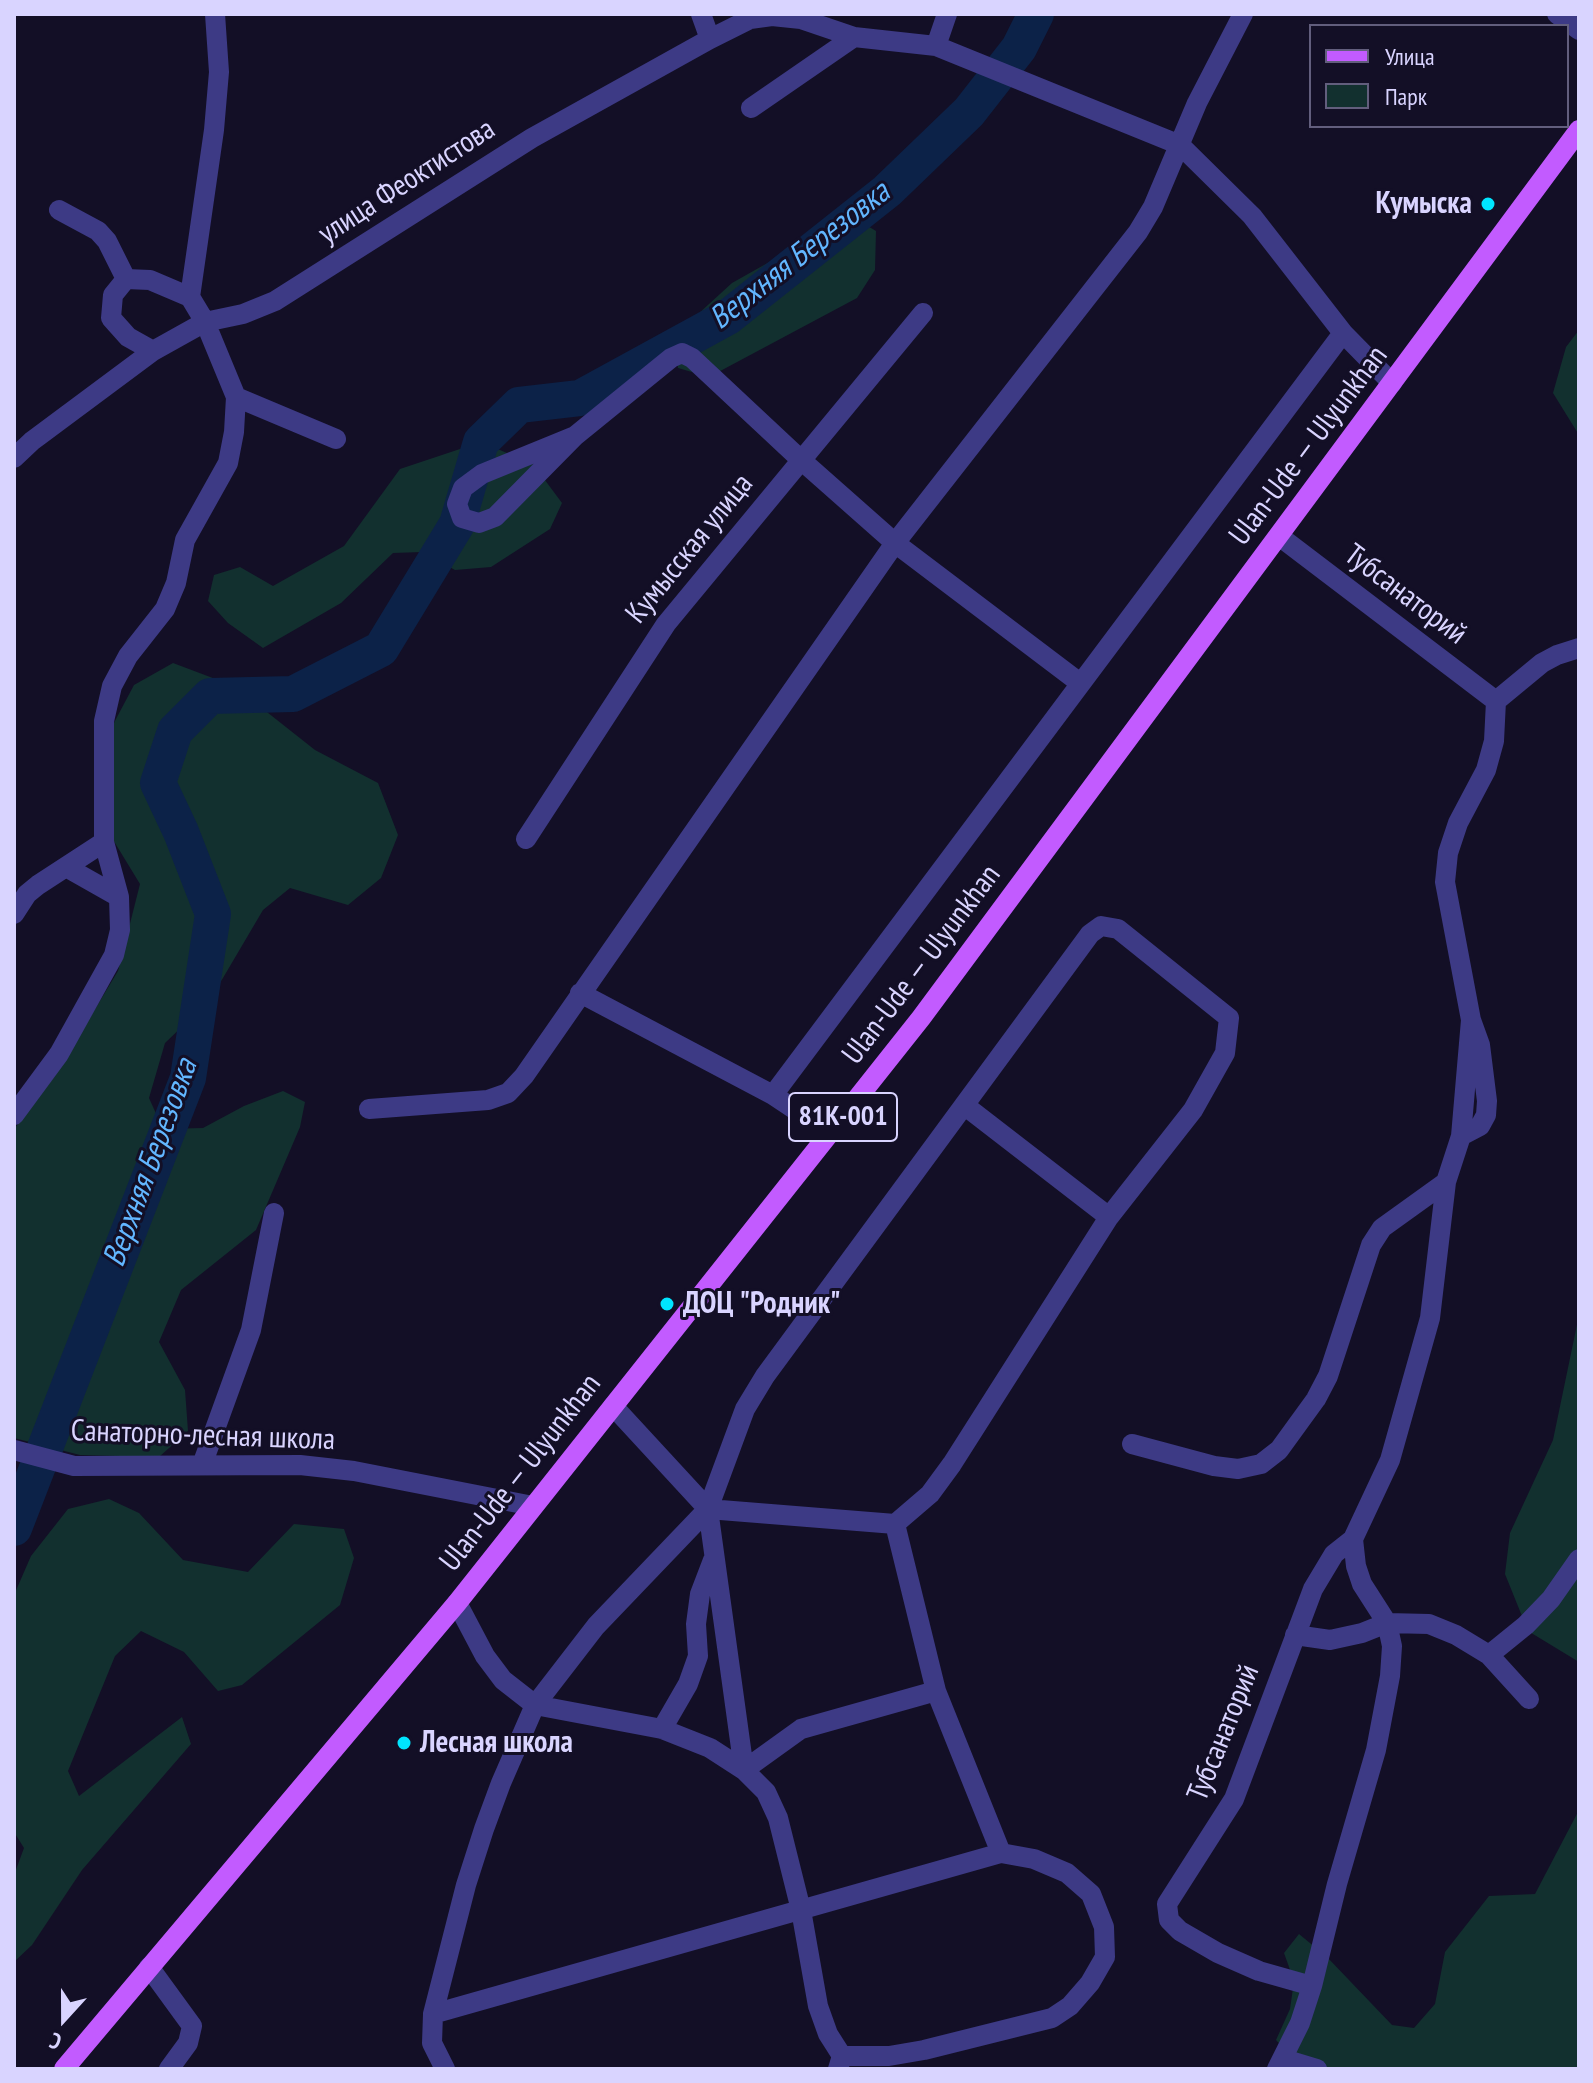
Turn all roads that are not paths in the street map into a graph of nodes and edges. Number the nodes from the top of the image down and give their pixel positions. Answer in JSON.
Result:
{"nodes":[{"id":1,"x":215,"y":14,"type":"edge"},
{"id":2,"x":701,"y":14,"type":"edge"},
{"id":3,"x":947,"y":14,"type":"edge"},
{"id":4,"x":1243,"y":14,"type":"edge"},
{"id":5,"x":1557,"y":14,"type":"edge"},
{"id":6,"x":1579,"y":30,"type":"edge"},
{"id":7,"x":854,"y":37,"type":"junction"},
{"id":8,"x":710,"y":39,"type":"junction"},
{"id":9,"x":936,"y":46,"type":"junction"},
{"id":10,"x":751,"y":108,"type":"dead end"},
{"id":11,"x":1579,"y":130,"type":"edge"},
{"id":12,"x":1180,"y":145,"type":"junction"},
{"id":13,"x":59,"y":210,"type":"dead end"},
{"id":14,"x":126,"y":279,"type":"junction"},
{"id":15,"x":190,"y":297,"type":"junction"},
{"id":16,"x":923,"y":313,"type":"dead end"},
{"id":17,"x":205,"y":322,"type":"junction"},
{"id":18,"x":1343,"y":333,"type":"junction"},
{"id":19,"x":153,"y":351,"type":"junction"},
{"id":20,"x":1392,"y":383,"type":"junction"},
{"id":21,"x":236,"y":397,"type":"junction"},
{"id":22,"x":575,"y":436,"type":"junction"},
{"id":23,"x":336,"y":439,"type":"dead end"},
{"id":24,"x":14,"y":458,"type":"edge"},
{"id":25,"x":800,"y":459,"type":"junction"},
{"id":26,"x":1279,"y":536,"type":"junction"},
{"id":27,"x":895,"y":543,"type":"junction"},
{"id":28,"x":1579,"y":648,"type":"edge"},
{"id":29,"x":1080,"y":683,"type":"junction"},
{"id":30,"x":1496,"y":701,"type":"junction"},
{"id":31,"x":526,"y":839,"type":"dead end"},
{"id":32,"x":104,"y":842,"type":"junction"},
{"id":33,"x":66,"y":867,"type":"junction"},
{"id":34,"x":119,"y":897,"type":"junction"},
{"id":35,"x":14,"y":914,"type":"edge"},
{"id":36,"x":580,"y":993,"type":"junction"},
{"id":37,"x":773,"y":1095,"type":"junction"},
{"id":38,"x":964,"y":1105,"type":"junction"},
{"id":39,"x":369,"y":1109,"type":"dead end"},
{"id":40,"x":14,"y":1115,"type":"edge"},
{"id":41,"x":830,"y":1133,"type":"junction"},
{"id":42,"x":1446,"y":1182,"type":"junction"},
{"id":43,"x":274,"y":1213,"type":"dead end"},
{"id":44,"x":1109,"y":1217,"type":"junction"},
{"id":45,"x":613,"y":1406,"type":"junction"},
{"id":46,"x":1132,"y":1444,"type":"dead end"},
{"id":47,"x":14,"y":1450,"type":"edge"},
{"id":48,"x":202,"y":1465,"type":"junction"},
{"id":49,"x":533,"y":1506,"type":"junction"},
{"id":50,"x":708,"y":1509,"type":"junction"},
{"id":51,"x":895,"y":1524,"type":"junction"},
{"id":52,"x":1353,"y":1539,"type":"junction"},
{"id":53,"x":715,"y":1557,"type":"junction"},
{"id":54,"x":1579,"y":1559,"type":"edge"},
{"id":55,"x":457,"y":1603,"type":"junction"},
{"id":56,"x":1387,"y":1623,"type":"junction"},
{"id":57,"x":1295,"y":1635,"type":"junction"},
{"id":58,"x":1489,"y":1655,"type":"junction"},
{"id":59,"x":936,"y":1691,"type":"junction"},
{"id":60,"x":1529,"y":1699,"type":"dead end"},
{"id":61,"x":535,"y":1705,"type":"junction"},
{"id":62,"x":662,"y":1729,"type":"junction"},
{"id":63,"x":744,"y":1770,"type":"junction"},
{"id":64,"x":1001,"y":1853,"type":"junction"},
{"id":65,"x":801,"y":1910,"type":"junction"},
{"id":66,"x":149,"y":1967,"type":"junction"},
{"id":67,"x":1312,"y":1986,"type":"junction"},
{"id":68,"x":433,"y":2014,"type":"junction"},
{"id":69,"x":840,"y":2063,"type":"edge"},
{"id":70,"x":1280,"y":2064,"type":"edge"},
{"id":71,"x":64,"y":2069,"type":"edge"},
{"id":72,"x":169,"y":2069,"type":"edge"},
{"id":73,"x":445,"y":2069,"type":"edge"},
{"id":74,"x":1317,"y":2069,"type":"edge"}],
"edges":[{"from":1,"to":15,"type":"street"},
{"from":2,"to":8,"type":"street"},
{"from":3,"to":9,"type":"street"},
{"from":4,"to":12,"type":"street"},
{"from":5,"to":6,"type":"street"},
{"from":7,"to":8,"type":"street","name":"улица Феоктистова"},
{"from":7,"to":9,"type":"street","name":"улица Феоктистова"},
{"from":7,"to":10,"type":"street"},
{"from":8,"to":17,"type":"street","name":"улица Феоктистова"},
{"from":9,"to":12,"type":"street","name":"улица Феоктистова"},
{"from":11,"to":20,"type":"main road","name":"Ulan-Ude — Ulyunkhan","number":"81К-001"},
{"from":12,"to":18,"type":"street","name":"улица Феоктистова"},
{"from":12,"to":27,"type":"street"},
{"from":13,"to":14,"type":"street"},
{"from":14,"to":15,"type":"street"},
{"from":14,"to":19,"type":"street"},
{"from":15,"to":17,"type":"street"},
{"from":16,"to":25,"type":"street","name":"Кумысская улица"},
{"from":17,"to":19,"type":"street","name":"улица Феоктистова"},
{"from":17,"to":21,"type":"street"},
{"from":18,"to":20,"type":"street","name":"улица Феоктистова"},
{"from":18,"to":29,"type":"street"},
{"from":19,"to":24,"type":"street","name":"улица Феоктистова"},
{"from":20,"to":26,"type":"main road","name":"Ulan-Ude — Ulyunkhan","number":"81К-001"},
{"from":21,"to":23,"type":"street"},
{"from":21,"to":32,"type":"street"},
{"from":22,"to":22,"type":"street"},
{"from":22,"to":25,"type":"street"},
{"from":25,"to":27,"type":"street"},
{"from":25,"to":31,"type":"street","name":"Кумысская улица"},
{"from":26,"to":30,"type":"street","name":"Тубсанаторий"},
{"from":26,"to":41,"type":"main road","name":"Ulan-Ude — Ulyunkhan","number":"81К-001"},
{"from":27,"to":29,"type":"street"},
{"from":27,"to":36,"type":"street"},
{"from":28,"to":30,"type":"street"},
{"from":29,"to":37,"type":"street"},
{"from":30,"to":42,"type":"street","name":"Тубсанаторий"},
{"from":32,"to":33,"type":"street"},
{"from":32,"to":34,"type":"street"},
{"from":33,"to":34,"type":"street"},
{"from":33,"to":35,"type":"street"},
{"from":34,"to":40,"type":"street"},
{"from":36,"to":37,"type":"street"},
{"from":36,"to":39,"type":"street"},
{"from":37,"to":41,"type":"street"},
{"from":38,"to":44,"type":"street"},
{"from":38,"to":44,"type":"street"},
{"from":38,"to":50,"type":"street"},
{"from":41,"to":45,"type":"main road","name":"Ulan-Ude — Ulyunkhan","number":"81К-001"},
{"from":42,"to":46,"type":"street"},
{"from":42,"to":52,"type":"street","name":"Тубсанаторий"},
{"from":43,"to":48,"type":"street"},
{"from":44,"to":51,"type":"street"},
{"from":45,"to":49,"type":"main road","name":"Ulan-Ude — Ulyunkhan","number":"81К-001"},
{"from":45,"to":50,"type":"street"},
{"from":47,"to":48,"type":"street","name":"Санаторно-лесная школа"},
{"from":48,"to":49,"type":"street","name":"Санаторно-лесная школа"},
{"from":49,"to":55,"type":"main road","name":"Ulan-Ude — Ulyunkhan","number":"81К-001"},
{"from":50,"to":51,"type":"street"},
{"from":50,"to":53,"type":"street"},
{"from":50,"to":61,"type":"street"},
{"from":51,"to":59,"type":"street"},
{"from":52,"to":56,"type":"street"},
{"from":52,"to":57,"type":"street","name":"Тубсанаторий"},
{"from":53,"to":62,"type":"street"},
{"from":53,"to":63,"type":"street"},
{"from":54,"to":58,"type":"street"},
{"from":55,"to":61,"type":"street"},
{"from":55,"to":66,"type":"main road","name":"Ulan-Ude — Ulyunkhan","number":"81К-001"},
{"from":56,"to":57,"type":"street"},
{"from":56,"to":58,"type":"street"},
{"from":56,"to":67,"type":"street"},
{"from":57,"to":67,"type":"street","name":"Тубсанаторий"},
{"from":58,"to":60,"type":"street"},
{"from":59,"to":63,"type":"street"},
{"from":59,"to":64,"type":"street"},
{"from":61,"to":62,"type":"street"},
{"from":61,"to":68,"type":"street"},
{"from":62,"to":63,"type":"street"},
{"from":63,"to":65,"type":"street"},
{"from":64,"to":65,"type":"street"},
{"from":64,"to":69,"type":"street"},
{"from":65,"to":68,"type":"street"},
{"from":65,"to":69,"type":"street"},
{"from":66,"to":71,"type":"main road","name":"Ulan-Ude — Ulyunkhan","number":"81К-001"},
{"from":66,"to":72,"type":"street"},
{"from":67,"to":70,"type":"street"},
{"from":68,"to":73,"type":"street"},
{"from":70,"to":74,"type":"street"}]}
